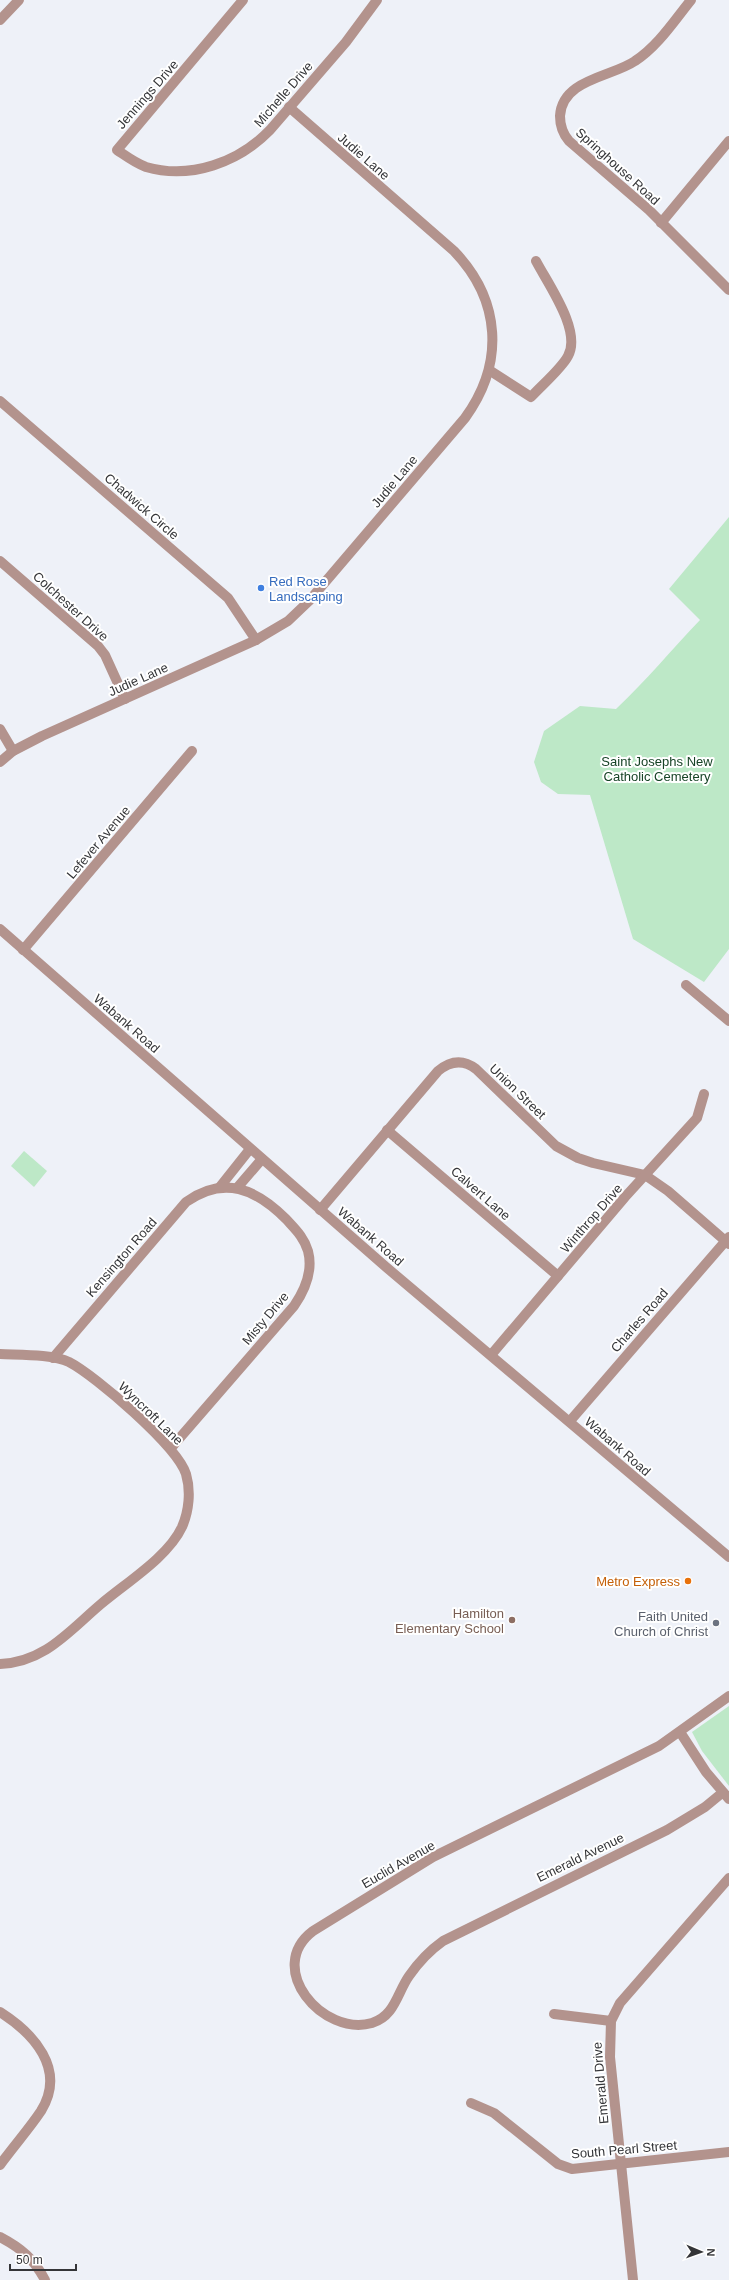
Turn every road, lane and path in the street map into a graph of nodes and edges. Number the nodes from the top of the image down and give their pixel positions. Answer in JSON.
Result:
{"nodes":[{"id":1,"x":19,"y":0,"type":"edge"},
{"id":2,"x":243,"y":0,"type":"edge"},
{"id":3,"x":377,"y":0,"type":"edge"},
{"id":4,"x":691,"y":0,"type":"edge"},
{"id":5,"x":0,"y":20,"type":"edge"},
{"id":6,"x":289,"y":107,"type":"junction"},
{"id":7,"x":729,"y":141,"type":"edge"},
{"id":8,"x":184,"y":170,"type":"joint"},
{"id":9,"x":661,"y":223,"type":"junction"},
{"id":10,"x":536,"y":261,"type":"dead end"},
{"id":11,"x":729,"y":290,"type":"edge"},
{"id":12,"x":488,"y":370,"type":"junction"},
{"id":13,"x":0,"y":401,"type":"edge"},
{"id":14,"x":0,"y":561,"type":"edge"},
{"id":15,"x":256,"y":640,"type":"junction"},
{"id":16,"x":125,"y":699,"type":"junction"},
{"id":17,"x":0,"y":729,"type":"edge"},
{"id":18,"x":13,"y":751,"type":"junction"},
{"id":19,"x":192,"y":751,"type":"dead end"},
{"id":20,"x":0,"y":762,"type":"edge"},
{"id":21,"x":0,"y":929,"type":"edge"},
{"id":22,"x":23,"y":950,"type":"junction"},
{"id":23,"x":686,"y":985,"type":"dead end"},
{"id":24,"x":729,"y":1021,"type":"edge"},
{"id":25,"x":704,"y":1094,"type":"dead end"},
{"id":26,"x":387,"y":1130,"type":"junction"},
{"id":27,"x":250,"y":1149,"type":"junction"},
{"id":28,"x":262,"y":1159,"type":"junction"},
{"id":29,"x":645,"y":1175,"type":"junction"},
{"id":30,"x":219,"y":1188,"type":"junction"},
{"id":31,"x":237,"y":1188,"type":"junction"},
{"id":32,"x":320,"y":1210,"type":"junction"},
{"id":33,"x":728,"y":1241,"type":"edge"},
{"id":34,"x":558,"y":1276,"type":"junction"},
{"id":35,"x":0,"y":1354,"type":"edge"},
{"id":36,"x":491,"y":1355,"type":"junction"},
{"id":37,"x":53,"y":1358,"type":"junction"},
{"id":38,"x":570,"y":1421,"type":"junction"},
{"id":39,"x":171,"y":1448,"type":"junction"},
{"id":40,"x":729,"y":1557,"type":"edge"},
{"id":41,"x":0,"y":1664,"type":"edge"},
{"id":42,"x":729,"y":1696,"type":"edge"},
{"id":43,"x":680,"y":1732,"type":"junction"},
{"id":44,"x":726,"y":1796,"type":"edge"},
{"id":45,"x":729,"y":1878,"type":"edge"},
{"id":46,"x":446,"y":1939,"type":"joint"},
{"id":47,"x":0,"y":2012,"type":"edge"},
{"id":48,"x":554,"y":2014,"type":"dead end"},
{"id":49,"x":610,"y":2021,"type":"junction"},
{"id":50,"x":471,"y":2104,"type":"dead end"},
{"id":51,"x":729,"y":2152,"type":"edge"},
{"id":52,"x":621,"y":2164,"type":"junction"},
{"id":53,"x":0,"y":2165,"type":"edge"},
{"id":54,"x":0,"y":2237,"type":"edge"},
{"id":55,"x":45,"y":2280,"type":"edge"},
{"id":56,"x":633,"y":2280,"type":"edge"}],
"edges":[{"from":1,"to":5,"type":"street"},
{"from":2,"to":8,"type":"street","name":"Jennings Drive"},
{"from":3,"to":6,"type":"street","name":"Michelle Drive"},
{"from":4,"to":9,"type":"street","name":"Springhouse Road"},
{"from":6,"to":8,"type":"street","name":"Michelle Drive"},
{"from":6,"to":12,"type":"street","name":"Judie Lane"},
{"from":7,"to":9,"type":"street"},
{"from":9,"to":11,"type":"street","name":"Springhouse Road"},
{"from":10,"to":12,"type":"street"},
{"from":12,"to":15,"type":"street","name":"Judie Lane"},
{"from":13,"to":15,"type":"street","name":"Chadwick Circle"},
{"from":14,"to":16,"type":"street","name":"Colchester Drive"},
{"from":15,"to":16,"type":"street","name":"Judie Lane"},
{"from":16,"to":18,"type":"street","name":"Judie Lane"},
{"from":17,"to":18,"type":"street"},
{"from":18,"to":20,"type":"street","name":"Judie Lane"},
{"from":19,"to":22,"type":"street","name":"Lefever Avenue"},
{"from":21,"to":22,"type":"street","name":"Wabank Road"},
{"from":22,"to":27,"type":"street","name":"Wabank Road"},
{"from":23,"to":24,"type":"street"},
{"from":25,"to":29,"type":"street","name":"Winthrop Drive"},
{"from":26,"to":29,"type":"street","name":"Union Street"},
{"from":26,"to":32,"type":"street","name":"Union Street"},
{"from":26,"to":34,"type":"street","name":"Calvert Lane"},
{"from":27,"to":28,"type":"street","name":"Wabank Road"},
{"from":27,"to":30,"type":"street"},
{"from":28,"to":31,"type":"street"},
{"from":28,"to":32,"type":"street","name":"Wabank Road"},
{"from":29,"to":33,"type":"street","name":"Union Street"},
{"from":29,"to":34,"type":"street","name":"Winthrop Drive"},
{"from":30,"to":31,"type":"street","name":"Kensington Road"},
{"from":30,"to":37,"type":"street","name":"Kensington Road"},
{"from":31,"to":39,"type":"street","name":"Misty Drive"},
{"from":32,"to":36,"type":"street","name":"Wabank Road"},
{"from":33,"to":38,"type":"street","name":"Charles Road"},
{"from":34,"to":36,"type":"street","name":"Winthrop Drive"},
{"from":35,"to":37,"type":"street","name":"Wyncroft Lane"},
{"from":36,"to":38,"type":"street","name":"Wabank Road"},
{"from":37,"to":39,"type":"street","name":"Wyncroft Lane"},
{"from":38,"to":40,"type":"street","name":"Wabank Road"},
{"from":39,"to":41,"type":"street","name":"Wyncroft Lane"},
{"from":42,"to":43,"type":"street","name":"Euclid Avenue"},
{"from":43,"to":44,"type":"street"},
{"from":43,"to":46,"type":"street","name":"Euclid Avenue"},
{"from":44,"to":46,"type":"street","name":"Emerald Avenue"},
{"from":45,"to":49,"type":"street","name":"Emerald Drive"},
{"from":47,"to":53,"type":"street"},
{"from":48,"to":49,"type":"street"},
{"from":49,"to":52,"type":"street","name":"Emerald Drive"},
{"from":50,"to":52,"type":"street","name":"South Pearl Street"},
{"from":51,"to":52,"type":"street","name":"South Pearl Street"},
{"from":52,"to":56,"type":"street","name":"Emerald Drive"},
{"from":54,"to":55,"type":"street"}]}
